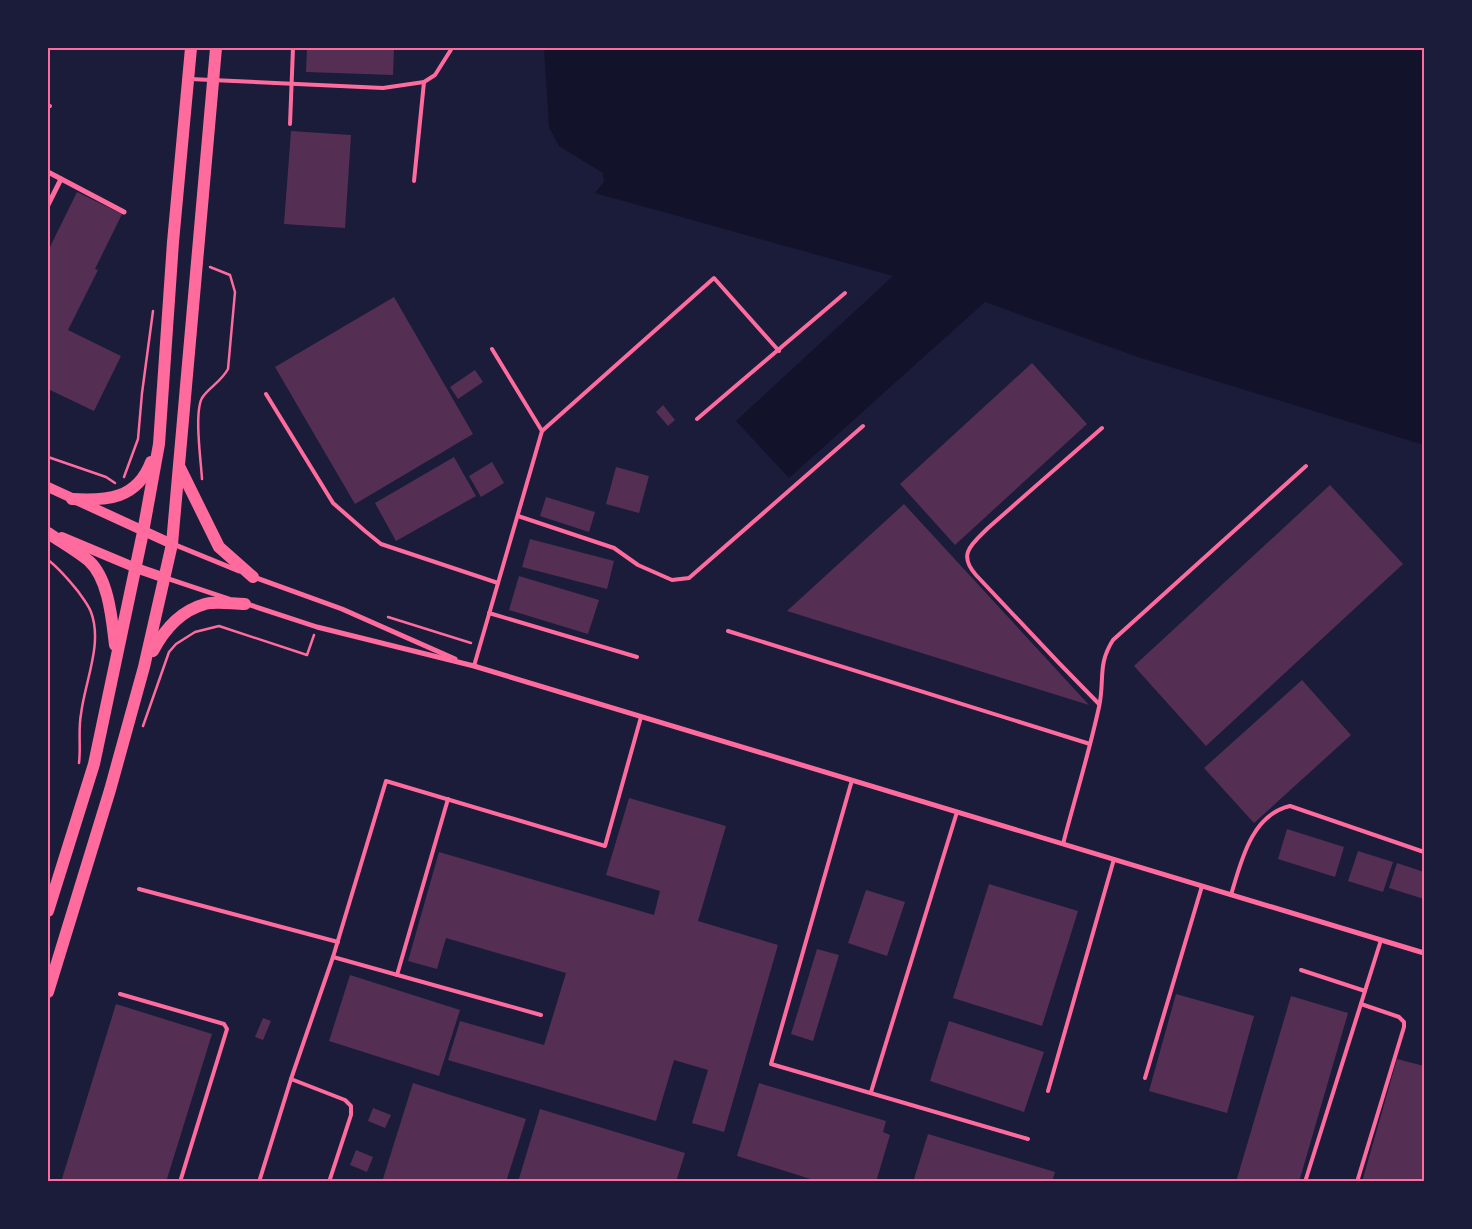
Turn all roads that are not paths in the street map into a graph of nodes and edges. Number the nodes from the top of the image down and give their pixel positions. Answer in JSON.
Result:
{"nodes":[{"id":1,"x":191,"y":48,"type":"edge"},
{"id":2,"x":216,"y":48,"type":"edge"},
{"id":3,"x":293,"y":48,"type":"edge"},
{"id":4,"x":452,"y":48,"type":"edge"},
{"id":5,"x":188,"y":79,"type":"junction"},
{"id":6,"x":213,"y":80,"type":"junction"},
{"id":7,"x":424,"y":82,"type":"junction"},
{"id":8,"x":292,"y":84,"type":"junction"},
{"id":9,"x":290,"y":124,"type":"dead end"},
{"id":10,"x":48,"y":172,"type":"edge"},
{"id":11,"x":61,"y":179,"type":"junction"},
{"id":12,"x":414,"y":181,"type":"dead end"},
{"id":13,"x":48,"y":205,"type":"edge"},
{"id":14,"x":124,"y":212,"type":"dead end"},
{"id":15,"x":845,"y":293,"type":"dead end"},
{"id":16,"x":492,"y":349,"type":"dead end"},
{"id":17,"x":779,"y":350,"type":"junction"},
{"id":18,"x":266,"y":394,"type":"dead end"},
{"id":19,"x":697,"y":419,"type":"dead end"},
{"id":20,"x":863,"y":426,"type":"dead end"},
{"id":21,"x":1102,"y":428,"type":"dead end"},
{"id":22,"x":542,"y":431,"type":"junction"},
{"id":23,"x":159,"y":444,"type":"junction"},
{"id":24,"x":179,"y":466,"type":"junction"},
{"id":25,"x":1306,"y":466,"type":"dead end"},
{"id":26,"x":48,"y":487,"type":"edge"},
{"id":27,"x":72,"y":499,"type":"junction"},
{"id":28,"x":518,"y":516,"type":"junction"},
{"id":29,"x":48,"y":532,"type":"edge"},
{"id":30,"x":143,"y":532,"type":"junction"},
{"id":31,"x":172,"y":544,"type":"junction"},
{"id":32,"x":136,"y":568,"type":"junction"},
{"id":33,"x":253,"y":576,"type":"junction"},
{"id":34,"x":165,"y":578,"type":"junction"},
{"id":35,"x":498,"y":583,"type":"junction"},
{"id":36,"x":245,"y":604,"type":"junction"},
{"id":37,"x":490,"y":613,"type":"junction"},
{"id":38,"x":728,"y":631,"type":"dead end"},
{"id":39,"x":637,"y":656,"type":"dead end"},
{"id":40,"x":116,"y":658,"type":"junction"},
{"id":41,"x":471,"y":666,"type":"junction"},
{"id":42,"x":144,"y":667,"type":"junction"},
{"id":43,"x":1100,"y":704,"type":"junction"},
{"id":44,"x":641,"y":717,"type":"junction"},
{"id":45,"x":48,"y":740,"type":"edge"},
{"id":46,"x":1090,"y":744,"type":"junction"},
{"id":47,"x":48,"y":745,"type":"edge"},
{"id":48,"x":852,"y":780,"type":"junction"},
{"id":49,"x":448,"y":800,"type":"junction"},
{"id":50,"x":957,"y":812,"type":"junction"},
{"id":51,"x":1063,"y":844,"type":"junction"},
{"id":52,"x":1424,"y":852,"type":"edge"},
{"id":53,"x":1114,"y":859,"type":"junction"},
{"id":54,"x":1202,"y":886,"type":"junction"},
{"id":55,"x":139,"y":889,"type":"dead end"},
{"id":56,"x":1230,"y":894,"type":"junction"},
{"id":57,"x":48,"y":911,"type":"edge"},
{"id":58,"x":1381,"y":940,"type":"junction"},
{"id":59,"x":338,"y":942,"type":"junction"},
{"id":60,"x":1424,"y":953,"type":"edge"},
{"id":61,"x":333,"y":957,"type":"junction"},
{"id":62,"x":1301,"y":970,"type":"dead end"},
{"id":63,"x":396,"y":975,"type":"junction"},
{"id":64,"x":1365,"y":991,"type":"junction"},
{"id":65,"x":48,"y":992,"type":"edge"},
{"id":66,"x":120,"y":994,"type":"dead end"},
{"id":67,"x":1361,"y":1004,"type":"junction"},
{"id":68,"x":541,"y":1015,"type":"dead end"},
{"id":69,"x":1145,"y":1078,"type":"dead end"},
{"id":70,"x":291,"y":1079,"type":"junction"},
{"id":71,"x":1048,"y":1091,"type":"dead end"},
{"id":72,"x":871,"y":1092,"type":"junction"},
{"id":73,"x":1028,"y":1139,"type":"dead end"},
{"id":74,"x":180,"y":1182,"type":"edge"},
{"id":75,"x":259,"y":1182,"type":"edge"},
{"id":76,"x":330,"y":1182,"type":"edge"},
{"id":77,"x":1305,"y":1182,"type":"edge"},
{"id":78,"x":1357,"y":1182,"type":"edge"}],
"edges":[{"from":1,"to":5,"type":"main road"},
{"from":2,"to":6,"type":"main road"},
{"from":3,"to":8,"type":"lane"},
{"from":4,"to":7,"type":"lane"},
{"from":5,"to":6,"type":"lane"},
{"from":5,"to":23,"type":"main road"},
{"from":6,"to":8,"type":"lane"},
{"from":6,"to":24,"type":"main road"},
{"from":7,"to":8,"type":"lane"},
{"from":7,"to":12,"type":"lane"},
{"from":8,"to":9,"type":"lane"},
{"from":10,"to":11,"type":"street"},
{"from":11,"to":13,"type":"street"},
{"from":11,"to":14,"type":"street"},
{"from":15,"to":17,"type":"lane"},
{"from":16,"to":22,"type":"lane"},
{"from":17,"to":19,"type":"lane"},
{"from":17,"to":22,"type":"lane"},
{"from":18,"to":35,"type":"lane"},
{"from":20,"to":28,"type":"lane"},
{"from":21,"to":43,"type":"lane"},
{"from":22,"to":28,"type":"lane"},
{"from":23,"to":27,"type":"main road"},
{"from":23,"to":30,"type":"main road"},
{"from":24,"to":31,"type":"main road"},
{"from":24,"to":33,"type":"main road"},
{"from":25,"to":43,"type":"lane"},
{"from":26,"to":27,"type":"main road"},
{"from":27,"to":30,"type":"main road"},
{"from":28,"to":35,"type":"lane"},
{"from":29,"to":32,"type":"main road"},
{"from":29,"to":40,"type":"main road"},
{"from":30,"to":31,"type":"main road"},
{"from":30,"to":32,"type":"main road"},
{"from":31,"to":33,"type":"street"},
{"from":31,"to":34,"type":"main road"},
{"from":32,"to":34,"type":"main road"},
{"from":32,"to":40,"type":"main road"},
{"from":33,"to":41,"type":"street"},
{"from":34,"to":36,"type":"street"},
{"from":34,"to":42,"type":"main road"},
{"from":35,"to":37,"type":"lane"},
{"from":36,"to":41,"type":"street"},
{"from":36,"to":42,"type":"main road"},
{"from":37,"to":39,"type":"lane"},
{"from":37,"to":41,"type":"lane"},
{"from":38,"to":46,"type":"lane"},
{"from":40,"to":57,"type":"main road"},
{"from":41,"to":44,"type":"street"},
{"from":42,"to":65,"type":"main road"},
{"from":43,"to":46,"type":"lane"},
{"from":44,"to":48,"type":"street"},
{"from":44,"to":49,"type":"lane"},
{"from":45,"to":47,"type":"lane"},
{"from":46,"to":51,"type":"lane"},
{"from":48,"to":50,"type":"street"},
{"from":48,"to":72,"type":"lane"},
{"from":49,"to":59,"type":"lane"},
{"from":49,"to":63,"type":"lane"},
{"from":50,"to":51,"type":"street"},
{"from":50,"to":72,"type":"lane"},
{"from":51,"to":53,"type":"street"},
{"from":52,"to":56,"type":"lane"},
{"from":53,"to":54,"type":"street"},
{"from":53,"to":71,"type":"lane"},
{"from":54,"to":56,"type":"street"},
{"from":54,"to":69,"type":"lane"},
{"from":55,"to":59,"type":"lane"},
{"from":56,"to":58,"type":"street"},
{"from":58,"to":60,"type":"street"},
{"from":58,"to":64,"type":"lane"},
{"from":59,"to":61,"type":"lane"},
{"from":61,"to":63,"type":"lane"},
{"from":61,"to":70,"type":"lane"},
{"from":62,"to":64,"type":"lane"},
{"from":63,"to":68,"type":"lane"},
{"from":64,"to":67,"type":"lane"},
{"from":66,"to":74,"type":"lane"},
{"from":67,"to":77,"type":"lane"},
{"from":67,"to":78,"type":"lane"},
{"from":70,"to":75,"type":"lane"},
{"from":70,"to":76,"type":"lane"},
{"from":72,"to":73,"type":"lane"}]}
